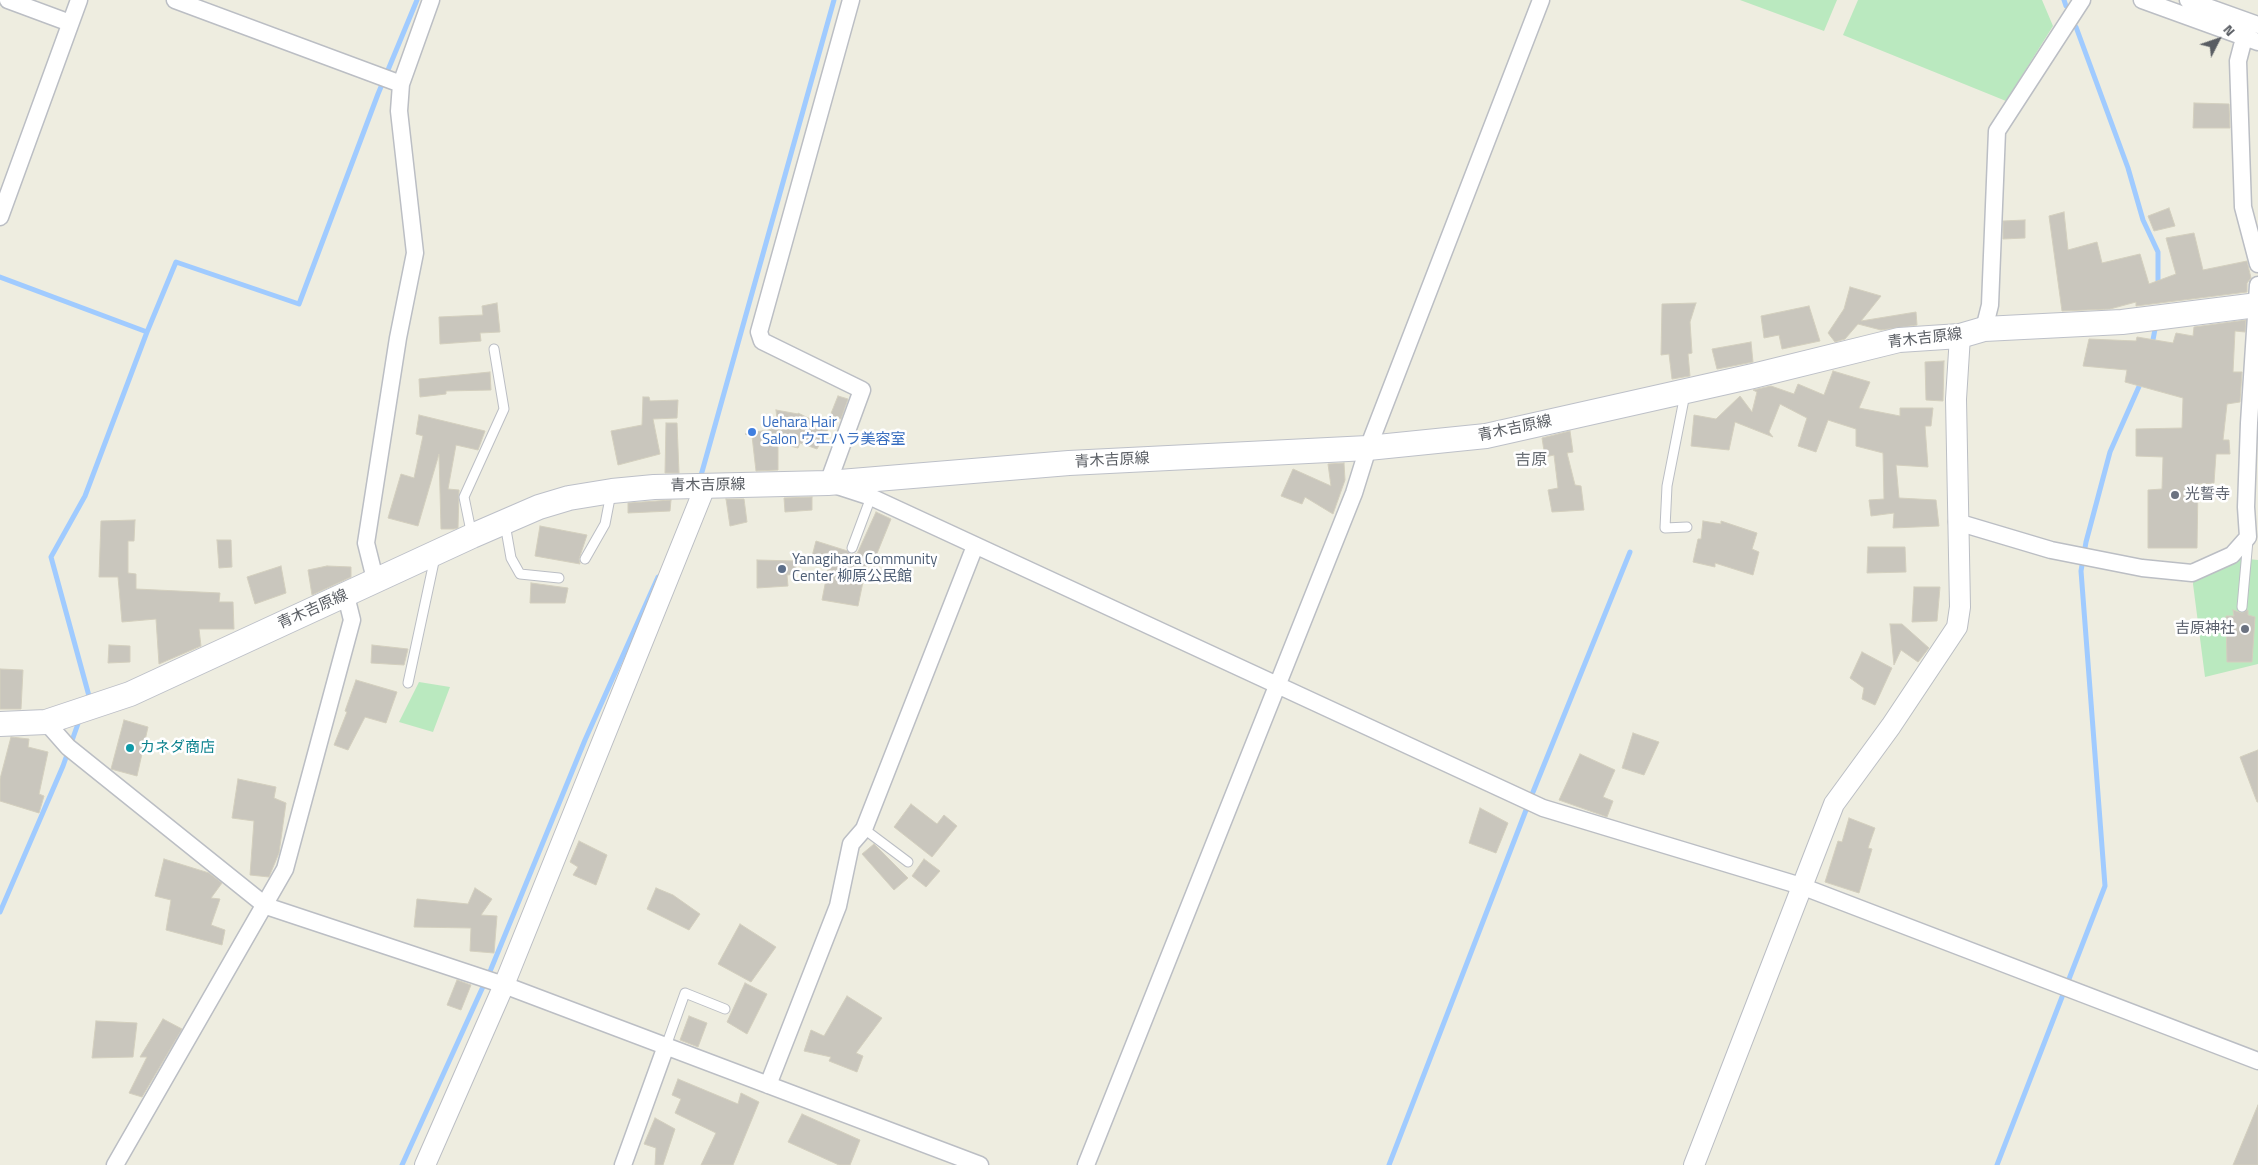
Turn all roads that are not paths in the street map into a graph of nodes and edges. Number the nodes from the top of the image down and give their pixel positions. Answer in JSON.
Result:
{"nodes":[{"id":1,"x":8,"y":0,"type":"edge"},
{"id":2,"x":80,"y":0,"type":"edge"},
{"id":3,"x":175,"y":0,"type":"edge"},
{"id":4,"x":431,"y":0,"type":"edge"},
{"id":5,"x":851,"y":0,"type":"edge"},
{"id":6,"x":1541,"y":0,"type":"edge"},
{"id":7,"x":2082,"y":0,"type":"edge"},
{"id":8,"x":2142,"y":0,"type":"edge"},
{"id":9,"x":2188,"y":0,"type":"edge"},
{"id":10,"x":70,"y":23,"type":"junction"},
{"id":11,"x":2258,"y":26,"type":"edge"},
{"id":12,"x":2251,"y":40,"type":"edge"},
{"id":13,"x":401,"y":84,"type":"junction"},
{"id":14,"x":2251,"y":213,"type":"edge"},
{"id":15,"x":0,"y":217,"type":"edge"},
{"id":16,"x":2258,"y":264,"type":"edge"},
{"id":17,"x":2257,"y":298,"type":"edge"},
{"id":18,"x":1984,"y":329,"type":"junction"},
{"id":19,"x":1960,"y":336,"type":"junction"},
{"id":20,"x":494,"y":349,"type":"dead end"},
{"id":21,"x":1685,"y":392,"type":"junction"},
{"id":22,"x":1368,"y":448,"type":"junction"},
{"id":23,"x":828,"y":483,"type":"junction"},
{"id":24,"x":705,"y":487,"type":"junction"},
{"id":25,"x":612,"y":490,"type":"junction"},
{"id":26,"x":871,"y":496,"type":"junction"},
{"id":27,"x":504,"y":522,"type":"junction"},
{"id":28,"x":1957,"y":522,"type":"junction"},
{"id":29,"x":1687,"y":528,"type":"dead end"},
{"id":30,"x":472,"y":536,"type":"junction"},
{"id":31,"x":2253,"y":536,"type":"edge"},
{"id":32,"x":975,"y":546,"type":"junction"},
{"id":33,"x":852,"y":548,"type":"dead end"},
{"id":34,"x":436,"y":552,"type":"junction"},
{"id":35,"x":585,"y":559,"type":"dead end"},
{"id":36,"x":558,"y":578,"type":"dead end"},
{"id":37,"x":375,"y":580,"type":"junction"},
{"id":38,"x":346,"y":596,"type":"junction"},
{"id":39,"x":2242,"y":607,"type":"dead end"},
{"id":40,"x":408,"y":682,"type":"dead end"},
{"id":41,"x":1276,"y":685,"type":"junction"},
{"id":42,"x":46,"y":722,"type":"junction"},
{"id":43,"x":0,"y":724,"type":"edge"},
{"id":44,"x":864,"y":829,"type":"junction"},
{"id":45,"x":908,"y":862,"type":"dead end"},
{"id":46,"x":1801,"y":886,"type":"junction"},
{"id":47,"x":266,"y":906,"type":"junction"},
{"id":48,"x":504,"y":985,"type":"junction"},
{"id":49,"x":725,"y":1009,"type":"dead end"},
{"id":50,"x":666,"y":1046,"type":"junction"},
{"id":51,"x":2258,"y":1061,"type":"edge"},
{"id":52,"x":768,"y":1085,"type":"junction"},
{"id":53,"x":115,"y":1165,"type":"edge"},
{"id":54,"x":425,"y":1165,"type":"edge"},
{"id":55,"x":622,"y":1165,"type":"edge"},
{"id":56,"x":980,"y":1165,"type":"edge"},
{"id":57,"x":1086,"y":1165,"type":"edge"},
{"id":58,"x":1694,"y":1165,"type":"edge"}],
"edges":[{"from":1,"to":10,"type":"street"},
{"from":2,"to":10,"type":"street"},
{"from":3,"to":13,"type":"street"},
{"from":4,"to":13,"type":"street"},
{"from":5,"to":23,"type":"street"},
{"from":6,"to":22,"type":"street"},
{"from":7,"to":18,"type":"street"},
{"from":8,"to":12,"type":"street"},
{"from":9,"to":11,"type":"street"},
{"from":10,"to":15,"type":"street"},
{"from":12,"to":14,"type":"street"},
{"from":13,"to":37,"type":"street"},
{"from":14,"to":16,"type":"street"},
{"from":17,"to":18,"type":"main road","name":"青木吉原線"},
{"from":17,"to":31,"type":"street"},
{"from":18,"to":19,"type":"main road","name":"青木吉原線"},
{"from":19,"to":21,"type":"main road","name":"青木吉原線"},
{"from":19,"to":28,"type":"street"},
{"from":20,"to":30,"type":"lane"},
{"from":21,"to":22,"type":"main road","name":"青木吉原線"},
{"from":21,"to":29,"type":"lane"},
{"from":22,"to":23,"type":"main road","name":"青木吉原線"},
{"from":22,"to":41,"type":"street"},
{"from":23,"to":24,"type":"main road","name":"青木吉原線"},
{"from":23,"to":26,"type":"street"},
{"from":24,"to":25,"type":"main road","name":"青木吉原線"},
{"from":24,"to":48,"type":"street"},
{"from":25,"to":27,"type":"main road","name":"青木吉原線"},
{"from":25,"to":35,"type":"lane"},
{"from":26,"to":32,"type":"street"},
{"from":26,"to":33,"type":"lane"},
{"from":27,"to":30,"type":"main road","name":"青木吉原線"},
{"from":27,"to":36,"type":"lane"},
{"from":28,"to":31,"type":"street"},
{"from":28,"to":46,"type":"street"},
{"from":30,"to":34,"type":"main road","name":"青木吉原線"},
{"from":31,"to":39,"type":"lane"},
{"from":32,"to":41,"type":"street"},
{"from":32,"to":44,"type":"street"},
{"from":34,"to":37,"type":"main road","name":"青木吉原線"},
{"from":34,"to":40,"type":"lane"},
{"from":37,"to":38,"type":"main road","name":"青木吉原線"},
{"from":38,"to":42,"type":"main road","name":"青木吉原線"},
{"from":38,"to":47,"type":"street"},
{"from":41,"to":46,"type":"street"},
{"from":41,"to":57,"type":"street"},
{"from":42,"to":43,"type":"main road","name":"青木吉原線"},
{"from":42,"to":47,"type":"street"},
{"from":44,"to":45,"type":"lane"},
{"from":44,"to":52,"type":"street"},
{"from":46,"to":51,"type":"street"},
{"from":46,"to":58,"type":"street"},
{"from":47,"to":48,"type":"street"},
{"from":47,"to":53,"type":"street"},
{"from":48,"to":50,"type":"street"},
{"from":48,"to":54,"type":"street"},
{"from":49,"to":50,"type":"lane"},
{"from":50,"to":52,"type":"street"},
{"from":50,"to":55,"type":"street"},
{"from":52,"to":56,"type":"street"}]}
